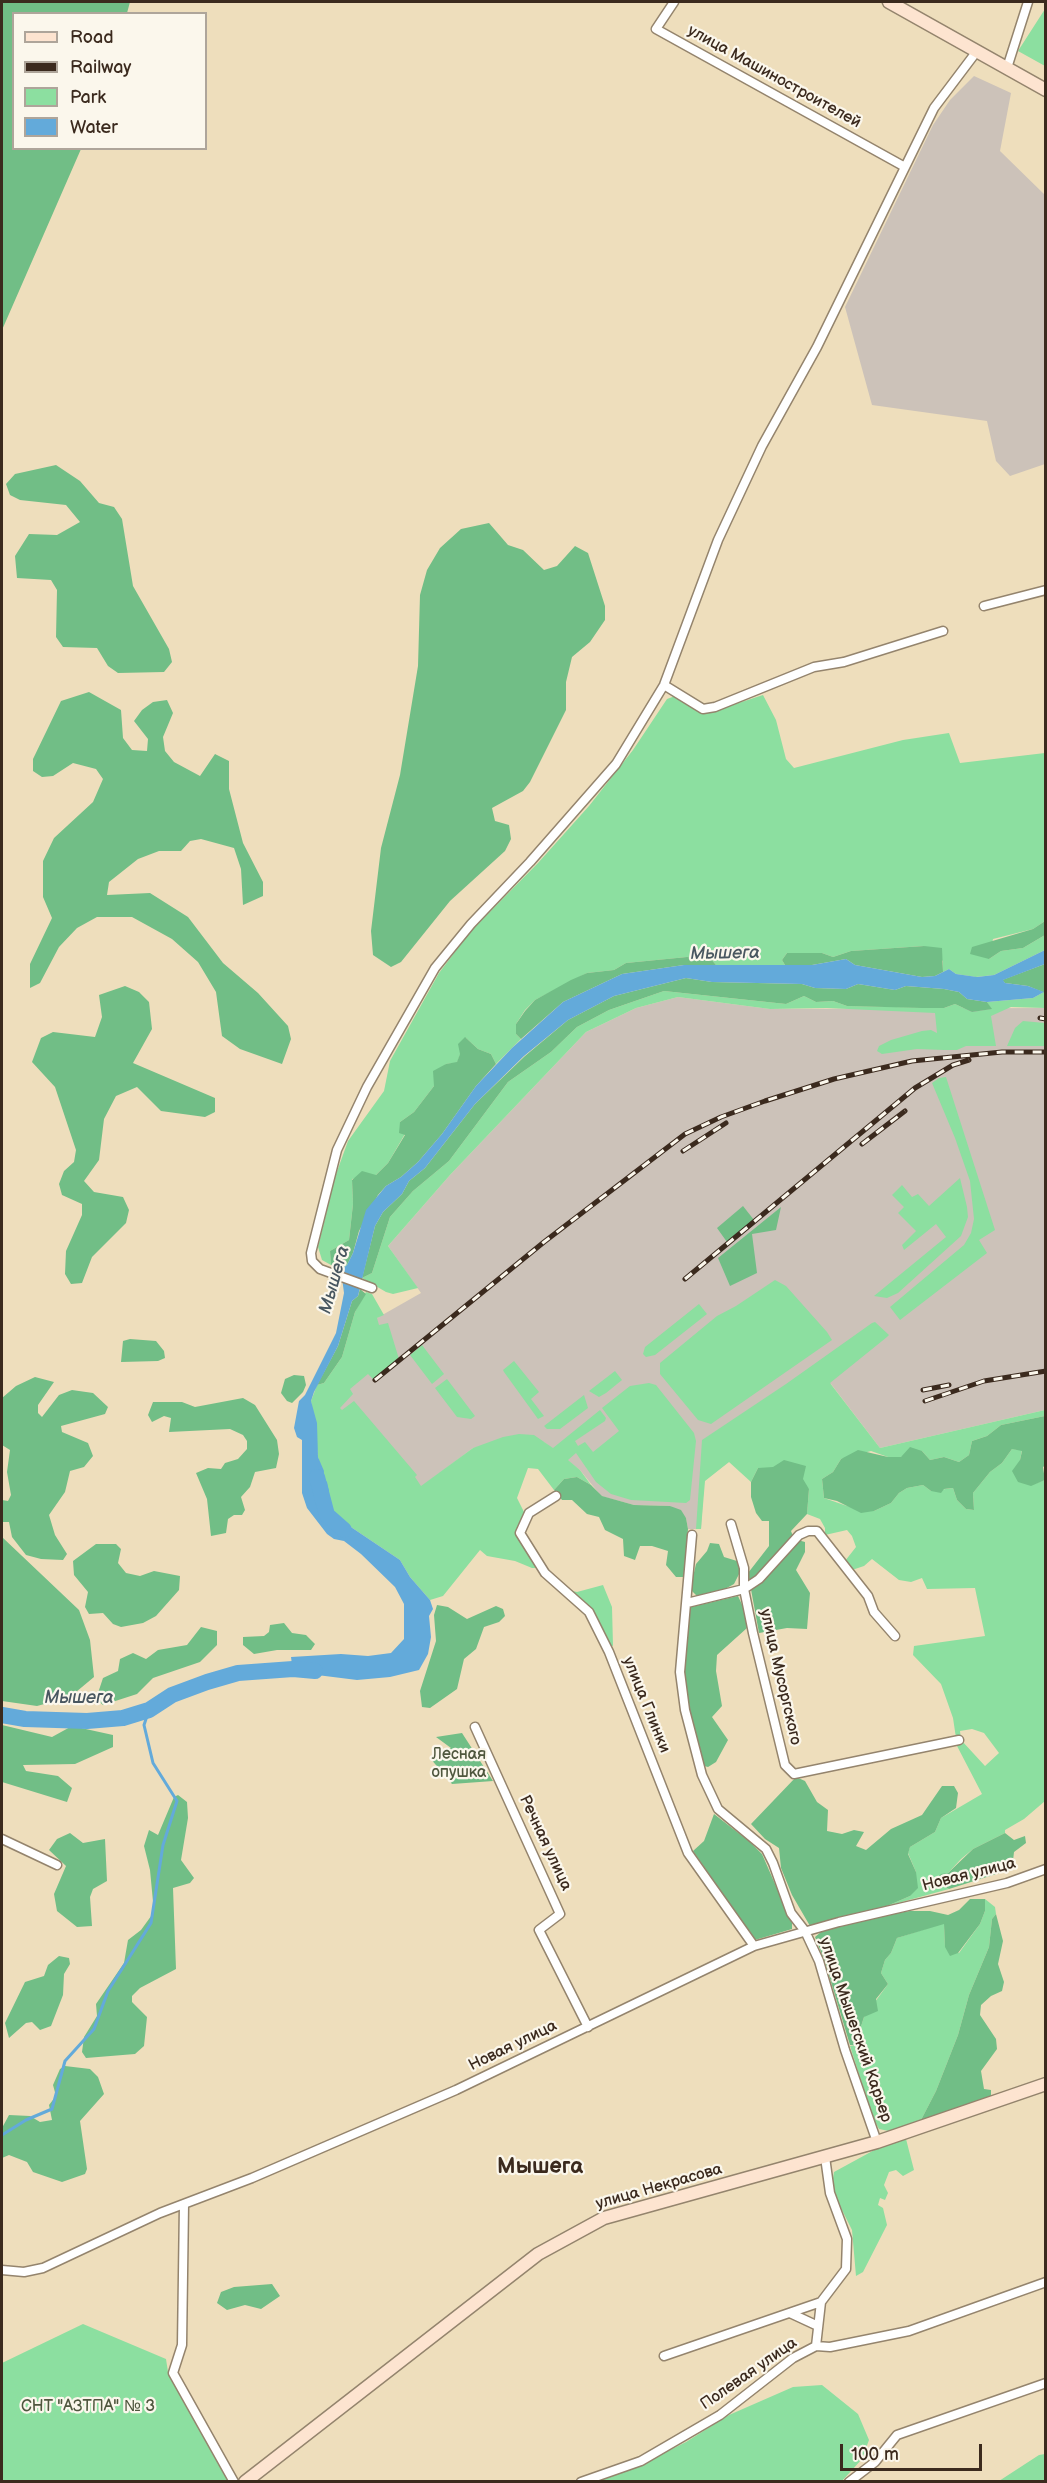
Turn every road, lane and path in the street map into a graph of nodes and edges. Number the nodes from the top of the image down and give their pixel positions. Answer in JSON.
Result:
{"nodes":[{"id":1,"x":674,"y":2,"type":"edge"},
{"id":2,"x":889,"y":2,"type":"edge"},
{"id":3,"x":1028,"y":2,"type":"edge"},
{"id":4,"x":977,"y":51,"type":"junction"},
{"id":5,"x":1007,"y":68,"type":"junction"},
{"id":6,"x":1046,"y":90,"type":"edge"},
{"id":7,"x":905,"y":167,"type":"junction"},
{"id":8,"x":1046,"y":590,"type":"edge"},
{"id":9,"x":984,"y":606,"type":"dead end"},
{"id":10,"x":943,"y":631,"type":"dead end"},
{"id":11,"x":664,"y":685,"type":"junction"},
{"id":12,"x":372,"y":1288,"type":"dead end"},
{"id":13,"x":556,"y":1496,"type":"dead end"},
{"id":14,"x":731,"y":1524,"type":"dead end"},
{"id":15,"x":692,"y":1535,"type":"dead end"},
{"id":16,"x":744,"y":1589,"type":"junction"},
{"id":17,"x":687,"y":1603,"type":"junction"},
{"id":18,"x":895,"y":1636,"type":"dead end"},
{"id":19,"x":475,"y":1727,"type":"dead end"},
{"id":20,"x":959,"y":1740,"type":"dead end"},
{"id":21,"x":2,"y":1839,"type":"edge"},
{"id":22,"x":57,"y":1865,"type":"dead end"},
{"id":23,"x":1046,"y":1869,"type":"edge"},
{"id":24,"x":805,"y":1931,"type":"junction"},
{"id":25,"x":754,"y":1946,"type":"junction"},
{"id":26,"x":588,"y":2027,"type":"junction"},
{"id":27,"x":1046,"y":2084,"type":"edge"},
{"id":28,"x":877,"y":2142,"type":"junction"},
{"id":29,"x":825,"y":2157,"type":"junction"},
{"id":30,"x":184,"y":2204,"type":"junction"},
{"id":31,"x":2,"y":2270,"type":"edge"},
{"id":32,"x":1046,"y":2282,"type":"edge"},
{"id":33,"x":821,"y":2302,"type":"junction"},
{"id":34,"x":790,"y":2313,"type":"junction"},
{"id":35,"x":818,"y":2326,"type":"junction"},
{"id":36,"x":816,"y":2346,"type":"junction"},
{"id":37,"x":664,"y":2356,"type":"dead end"},
{"id":38,"x":1046,"y":2382,"type":"edge"},
{"id":39,"x":234,"y":2481,"type":"edge"},
{"id":40,"x":245,"y":2481,"type":"edge"},
{"id":41,"x":580,"y":2481,"type":"edge"},
{"id":42,"x":849,"y":2481,"type":"edge"}],
"edges":[{"from":1,"to":7,"type":"street","name":"улица Машиностроителей"},
{"from":2,"to":4,"type":"main road"},
{"from":3,"to":5,"type":"street"},
{"from":4,"to":5,"type":"main road"},
{"from":4,"to":7,"type":"street"},
{"from":5,"to":6,"type":"main road"},
{"from":7,"to":11,"type":"street"},
{"from":8,"to":9,"type":"street"},
{"from":10,"to":11,"type":"street"},
{"from":11,"to":12,"type":"street"},
{"from":13,"to":25,"type":"street","name":"улица Глинки"},
{"from":14,"to":16,"type":"street","name":"улица Мусоргского"},
{"from":15,"to":17,"type":"street","name":"улица Мышегский Карьер"},
{"from":16,"to":17,"type":"street"},
{"from":16,"to":18,"type":"street"},
{"from":16,"to":20,"type":"street","name":"улица Мусоргского"},
{"from":17,"to":24,"type":"street","name":"улица Мышегский Карьер"},
{"from":19,"to":26,"type":"street","name":"Речная улица"},
{"from":21,"to":22,"type":"street"},
{"from":23,"to":24,"type":"street","name":"Новая улица"},
{"from":24,"to":25,"type":"street","name":"Новая улица"},
{"from":24,"to":28,"type":"street","name":"улица Мышегский Карьер"},
{"from":25,"to":26,"type":"street","name":"Новая улица"},
{"from":26,"to":30,"type":"street","name":"Новая улица"},
{"from":27,"to":28,"type":"main road","name":"улица Некрасова"},
{"from":28,"to":29,"type":"main road","name":"улица Некрасова"},
{"from":29,"to":33,"type":"street"},
{"from":29,"to":40,"type":"main road","name":"улица Некрасова"},
{"from":30,"to":31,"type":"street","name":"Новая улица"},
{"from":30,"to":39,"type":"street"},
{"from":32,"to":36,"type":"street","name":"Полевая улица"},
{"from":33,"to":34,"type":"street","name":"Полевая улица"},
{"from":33,"to":35,"type":"street"},
{"from":34,"to":35,"type":"street"},
{"from":34,"to":37,"type":"street","name":"Полевая улица"},
{"from":35,"to":36,"type":"street"},
{"from":36,"to":41,"type":"street","name":"Полевая улица"},
{"from":38,"to":42,"type":"street"}]}
